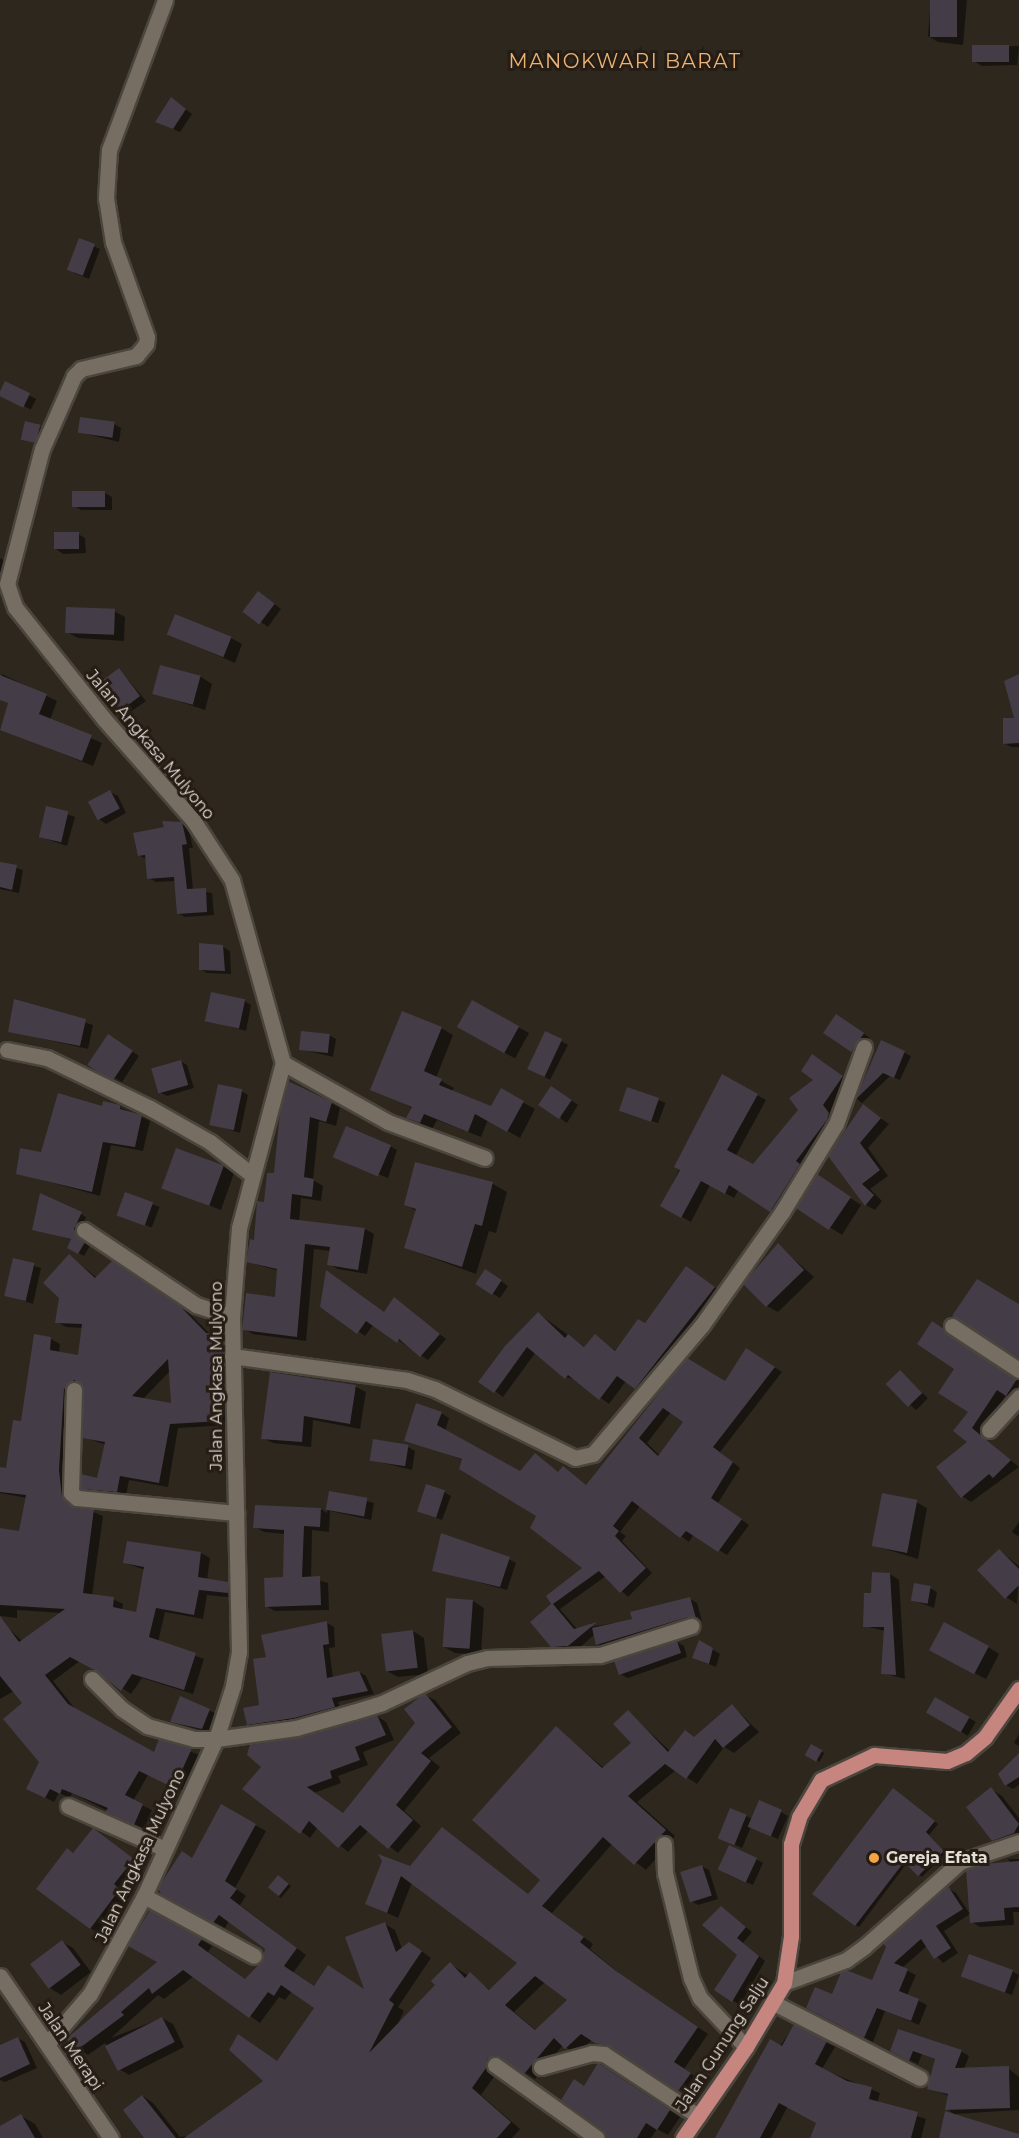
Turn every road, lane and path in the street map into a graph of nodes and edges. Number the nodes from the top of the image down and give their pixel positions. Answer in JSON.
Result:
{"nodes":[{"id":1,"x":165,"y":0,"type":"edge"},
{"id":2,"x":864,"y":1047,"type":"dead end"},
{"id":3,"x":7,"y":1050,"type":"dead end"},
{"id":4,"x":283,"y":1064,"type":"junction"},
{"id":5,"x":485,"y":1158,"type":"dead end"},
{"id":6,"x":251,"y":1174,"type":"junction"},
{"id":7,"x":84,"y":1230,"type":"dead end"},
{"id":8,"x":232,"y":1317,"type":"junction"},
{"id":9,"x":952,"y":1326,"type":"dead end"},
{"id":10,"x":232,"y":1356,"type":"junction"},
{"id":11,"x":1019,"y":1370,"type":"edge"},
{"id":12,"x":74,"y":1390,"type":"dead end"},
{"id":13,"x":1019,"y":1397,"type":"edge"},
{"id":14,"x":989,"y":1430,"type":"dead end"},
{"id":15,"x":236,"y":1513,"type":"junction"},
{"id":16,"x":691,"y":1626,"type":"dead end"},
{"id":17,"x":92,"y":1679,"type":"dead end"},
{"id":18,"x":1019,"y":1689,"type":"edge"},
{"id":19,"x":216,"y":1739,"type":"junction"},
{"id":20,"x":68,"y":1806,"type":"dead end"},
{"id":21,"x":1019,"y":1842,"type":"edge"},
{"id":22,"x":664,"y":1844,"type":"dead end"},
{"id":23,"x":165,"y":1849,"type":"junction"},
{"id":24,"x":144,"y":1896,"type":"junction"},
{"id":25,"x":254,"y":1956,"type":"dead end"},
{"id":26,"x":0,"y":1976,"type":"edge"},
{"id":27,"x":784,"y":1983,"type":"junction"},
{"id":28,"x":774,"y":2003,"type":"junction"},
{"id":29,"x":47,"y":2044,"type":"junction"},
{"id":30,"x":746,"y":2047,"type":"junction"},
{"id":31,"x":495,"y":2065,"type":"dead end"},
{"id":32,"x":541,"y":2067,"type":"dead end"},
{"id":33,"x":920,"y":2078,"type":"dead end"},
{"id":34,"x":698,"y":2116,"type":"junction"},
{"id":35,"x":111,"y":2138,"type":"edge"},
{"id":36,"x":597,"y":2138,"type":"edge"},
{"id":37,"x":683,"y":2138,"type":"edge"}],
"edges":[{"from":1,"to":4,"type":"street","name":"Jalan Angkasa Mulyono"},
{"from":2,"to":10,"type":"street"},
{"from":3,"to":6,"type":"street"},
{"from":4,"to":5,"type":"street"},
{"from":4,"to":6,"type":"street","name":"Jalan Angkasa Mulyono"},
{"from":6,"to":8,"type":"street","name":"Jalan Angkasa Mulyono"},
{"from":7,"to":8,"type":"street"},
{"from":8,"to":10,"type":"street","name":"Jalan Angkasa Mulyono"},
{"from":9,"to":11,"type":"street"},
{"from":10,"to":15,"type":"street","name":"Jalan Angkasa Mulyono"},
{"from":12,"to":15,"type":"street"},
{"from":13,"to":14,"type":"street"},
{"from":15,"to":19,"type":"street","name":"Jalan Angkasa Mulyono"},
{"from":16,"to":19,"type":"street"},
{"from":17,"to":19,"type":"street"},
{"from":18,"to":27,"type":"main road","name":"Jalan Gunung Salju"},
{"from":19,"to":23,"type":"street","name":"Jalan Angkasa Mulyono"},
{"from":20,"to":23,"type":"street"},
{"from":21,"to":27,"type":"street"},
{"from":22,"to":30,"type":"street"},
{"from":23,"to":24,"type":"street","name":"Jalan Angkasa Mulyono"},
{"from":24,"to":25,"type":"street"},
{"from":24,"to":29,"type":"street","name":"Jalan Angkasa Mulyono"},
{"from":26,"to":29,"type":"street","name":"Jalan Merapi"},
{"from":27,"to":28,"type":"main road","name":"Jalan Gunung Salju"},
{"from":28,"to":30,"type":"main road","name":"Jalan Gunung Salju"},
{"from":28,"to":33,"type":"street"},
{"from":29,"to":35,"type":"street","name":"Jalan Merapi"},
{"from":30,"to":34,"type":"main road","name":"Jalan Gunung Salju"},
{"from":31,"to":36,"type":"street"},
{"from":32,"to":34,"type":"street"},
{"from":34,"to":37,"type":"main road","name":"Jalan Gunung Salju"}]}
